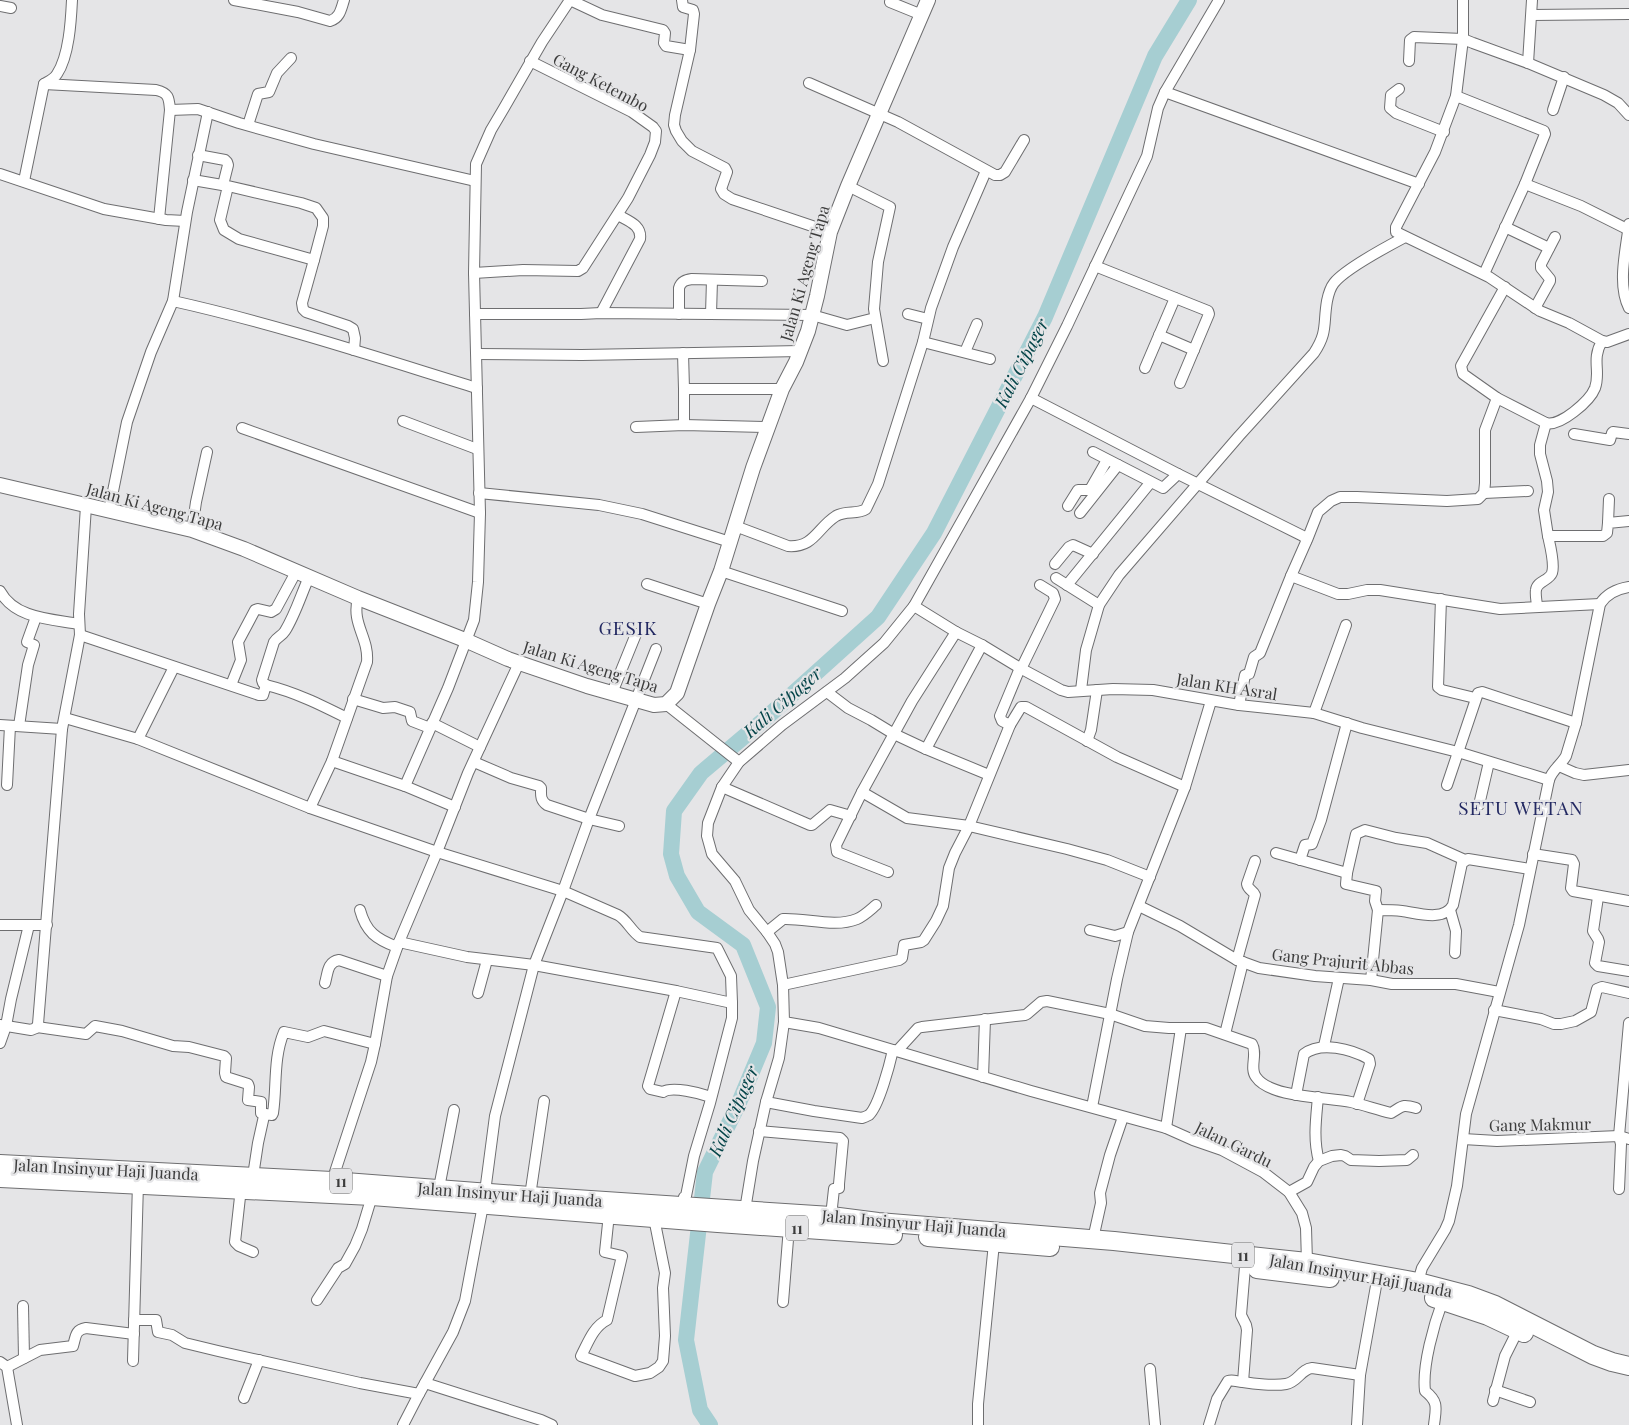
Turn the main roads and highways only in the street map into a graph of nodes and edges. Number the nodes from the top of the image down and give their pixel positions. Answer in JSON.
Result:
{"nodes":[{"id":1,"x":7,"y":1171,"type":"edge"},
{"id":2,"x":47,"y":1172,"type":"junction"},
{"id":3,"x":247,"y":1182,"type":"junction"},
{"id":4,"x":484,"y":1198,"type":"junction"},
{"id":5,"x":679,"y":1205,"type":"junction"},
{"id":6,"x":721,"y":1216,"type":"junction"},
{"id":7,"x":877,"y":1228,"type":"junction"},
{"id":8,"x":1114,"y":1247,"type":"junction"},
{"id":9,"x":1590,"y":1360,"type":"junction"},
{"id":10,"x":1616,"y":1367,"type":"edge"},
{"id":11,"x":1629,"y":1378,"type":"edge"}],
"edges":[{"from":1,"to":2,"type":"highway","name":"Jalan Insinyur Haji Juanda","number":"11"},
{"from":2,"to":3,"type":"highway","name":"Jalan Insinyur Haji Juanda","number":"11"},
{"from":2,"to":3,"type":"highway","name":"Jalan Insinyur Haji Juanda","number":"11"},
{"from":3,"to":4,"type":"highway","name":"Jalan Insinyur Haji Juanda","number":"11"},
{"from":3,"to":4,"type":"highway","name":"Jalan Insinyur Haji Juanda","number":"11"},
{"from":4,"to":5,"type":"highway","name":"Jalan Insinyur Haji Juanda","number":"11"},
{"from":4,"to":5,"type":"highway","name":"Jalan Insinyur Haji Juanda","number":"11"},
{"from":5,"to":6,"type":"highway","name":"Jalan Insinyur Haji Juanda","number":"11"},
{"from":6,"to":7,"type":"highway","name":"Jalan Insinyur Haji Juanda","number":"11"},
{"from":6,"to":7,"type":"highway","name":"Jalan Insinyur Haji Juanda","number":"11"},
{"from":7,"to":8,"type":"highway","name":"Jalan Insinyur Haji Juanda","number":"11"},
{"from":7,"to":8,"type":"highway","name":"Jalan Insinyur Haji Juanda","number":"11"},
{"from":8,"to":9,"type":"highway","name":"Jalan Insinyur Haji Juanda","number":"11"},
{"from":8,"to":9,"type":"highway","name":"Jalan Insinyur Haji Juanda","number":"11"},
{"from":9,"to":10,"type":"highway","name":"Jalan Insinyur Haji Juanda","number":"11"},
{"from":10,"to":11,"type":"highway","name":"Jalan Insinyur Haji Juanda","number":"11"}]}
